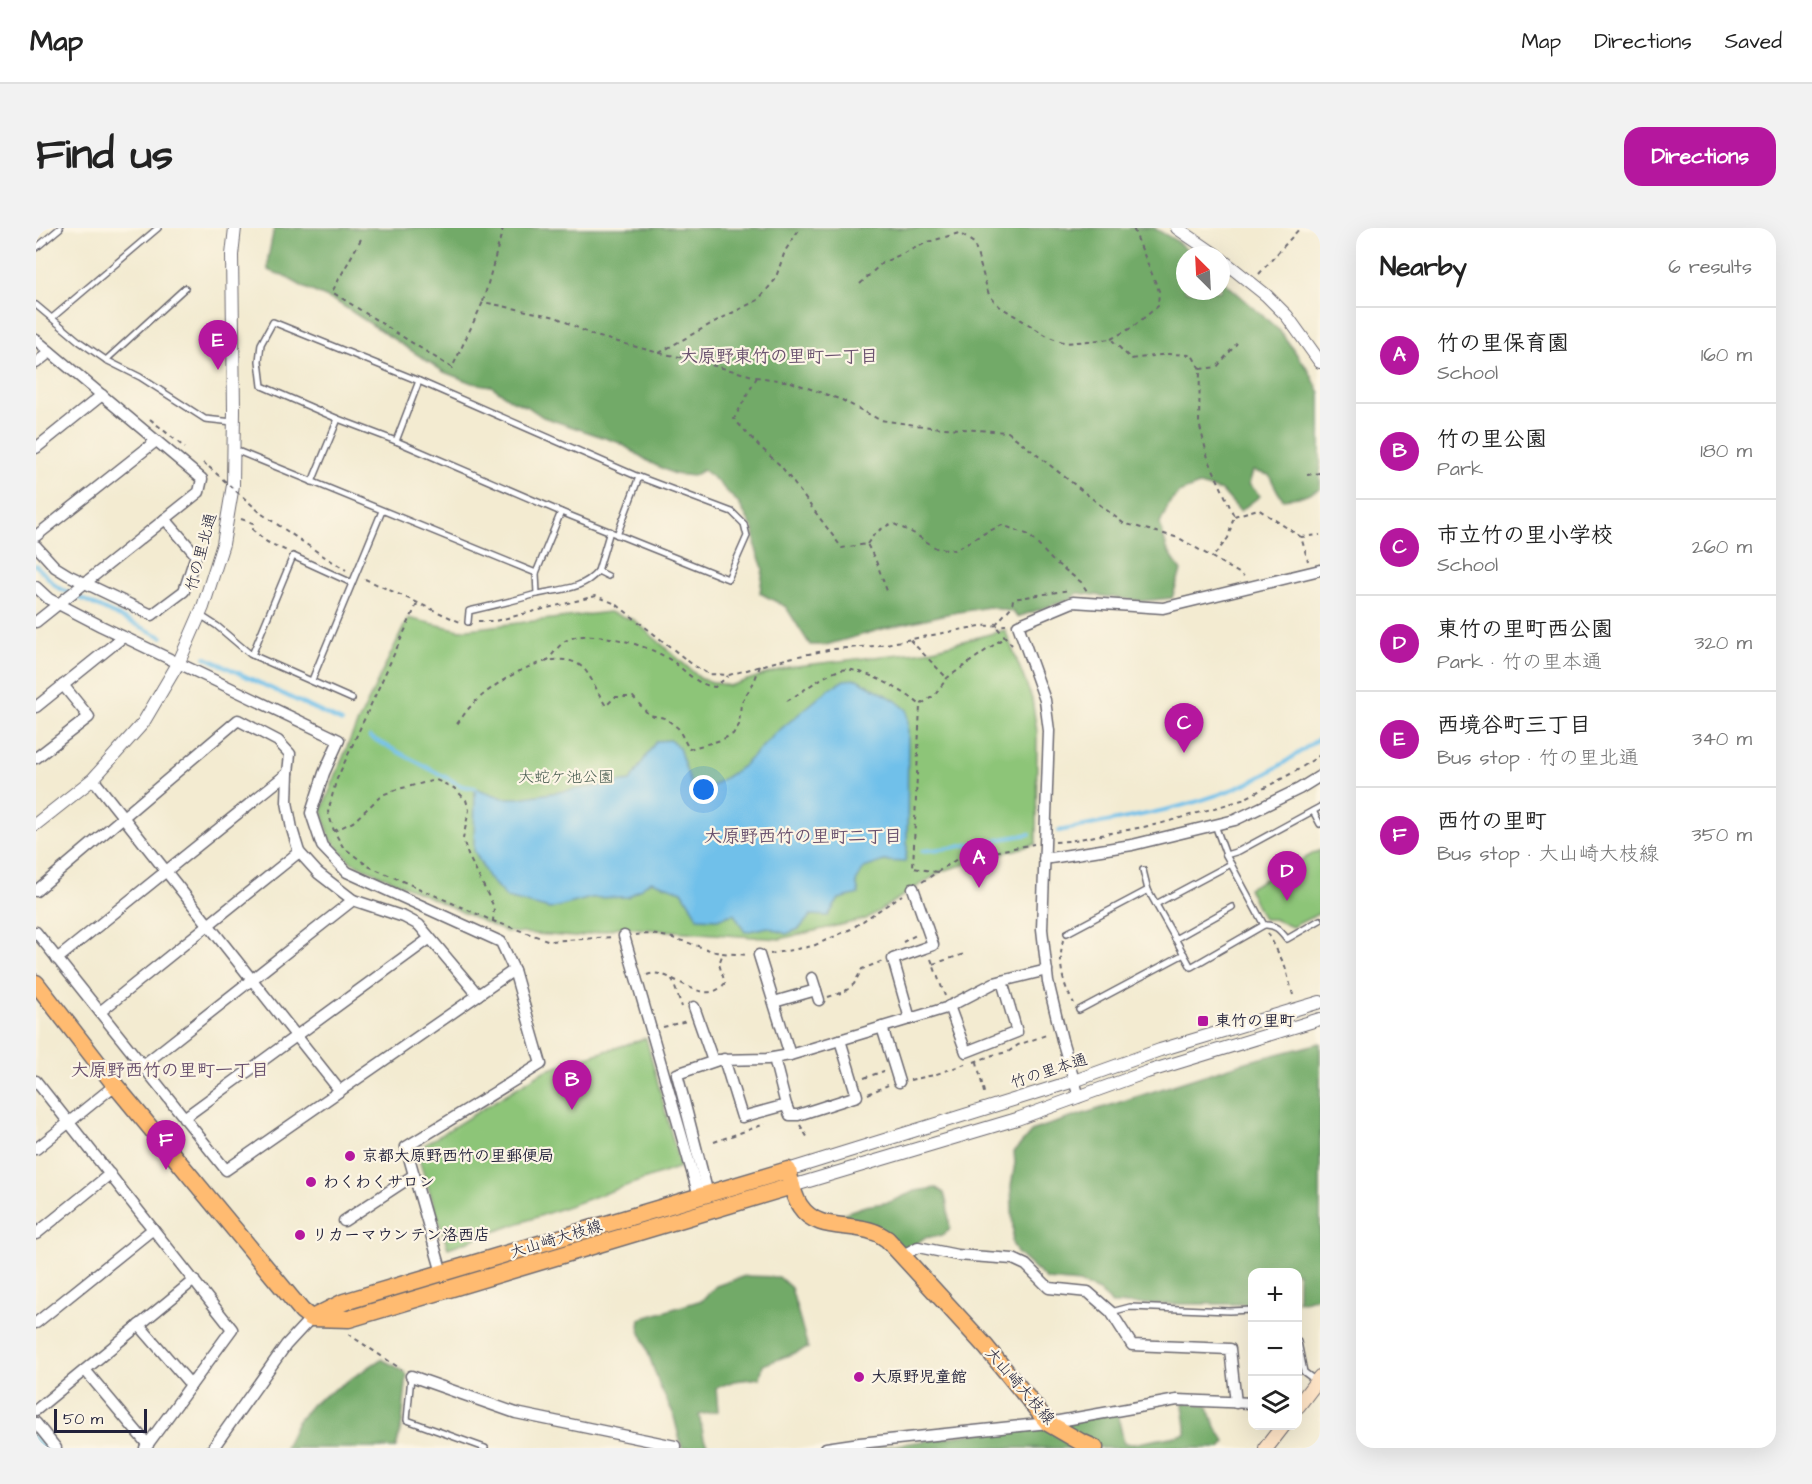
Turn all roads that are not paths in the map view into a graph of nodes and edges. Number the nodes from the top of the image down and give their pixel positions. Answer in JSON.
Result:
{"nodes":[{"id":1,"x":60,"y":228,"type":"edge"},
{"id":2,"x":158,"y":228,"type":"edge"},
{"id":3,"x":235,"y":228,"type":"edge"},
{"id":4,"x":1177,"y":228,"type":"edge"},
{"id":5,"x":1203,"y":246,"type":"edge"},
{"id":6,"x":36,"y":248,"type":"edge"},
{"id":7,"x":1230,"y":266,"type":"edge"},
{"id":8,"x":185,"y":288,"type":"dead end"},
{"id":9,"x":36,"y":305,"type":"edge"},
{"id":10,"x":52,"y":318,"type":"junction"},
{"id":11,"x":36,"y":340,"type":"edge"},
{"id":12,"x":50,"y":352,"type":"junction"},
{"id":13,"x":106,"y":360,"type":"junction"},
{"id":14,"x":1320,"y":362,"type":"edge"},
{"id":15,"x":36,"y":363,"type":"edge"},
{"id":16,"x":418,"y":381,"type":"junction"},
{"id":17,"x":102,"y":395,"type":"junction"},
{"id":18,"x":338,"y":419,"type":"junction"},
{"id":19,"x":233,"y":423,"type":"junction"},
{"id":20,"x":156,"y":441,"type":"junction"},
{"id":21,"x":396,"y":441,"type":"junction"},
{"id":22,"x":36,"y":448,"type":"edge"},
{"id":23,"x":233,"y":449,"type":"junction"},
{"id":24,"x":639,"y":477,"type":"junction"},
{"id":25,"x":312,"y":482,"type":"junction"},
{"id":26,"x":382,"y":511,"type":"junction"},
{"id":27,"x":561,"y":512,"type":"junction"},
{"id":28,"x":165,"y":519,"type":"junction"},
{"id":29,"x":610,"y":531,"type":"junction"},
{"id":30,"x":617,"y":535,"type":"junction"},
{"id":31,"x":36,"y":536,"type":"edge"},
{"id":32,"x":36,"y":546,"type":"edge"},
{"id":33,"x":598,"y":571,"type":"junction"},
{"id":34,"x":1316,"y":571,"type":"edge"},
{"id":35,"x":537,"y":573,"type":"junction"},
{"id":36,"x":608,"y":576,"type":"dead end"},
{"id":37,"x":352,"y":583,"type":"junction"},
{"id":38,"x":84,"y":584,"type":"junction"},
{"id":39,"x":36,"y":587,"type":"edge"},
{"id":40,"x":537,"y":594,"type":"junction"},
{"id":41,"x":58,"y":604,"type":"junction"},
{"id":42,"x":200,"y":615,"type":"junction"},
{"id":43,"x":36,"y":622,"type":"edge"},
{"id":44,"x":468,"y":622,"type":"road end"},
{"id":45,"x":123,"y":637,"type":"junction"},
{"id":46,"x":252,"y":656,"type":"junction"},
{"id":47,"x":178,"y":662,"type":"junction"},
{"id":48,"x":312,"y":680,"type":"junction"},
{"id":49,"x":63,"y":685,"type":"junction"},
{"id":50,"x":352,"y":699,"type":"dead end"},
{"id":51,"x":36,"y":707,"type":"edge"},
{"id":52,"x":36,"y":758,"type":"edge"},
{"id":53,"x":288,"y":773,"type":"junction"},
{"id":54,"x":1320,"y":776,"type":"edge"},
{"id":55,"x":93,"y":779,"type":"junction"},
{"id":56,"x":1320,"y":807,"type":"edge"},
{"id":57,"x":1313,"y":811,"type":"junction"},
{"id":58,"x":123,"y":817,"type":"junction"},
{"id":59,"x":36,"y":824,"type":"edge"},
{"id":60,"x":1320,"y":824,"type":"edge"},
{"id":61,"x":1215,"y":825,"type":"junction"},
{"id":62,"x":299,"y":852,"type":"junction"},
{"id":63,"x":1226,"y":855,"type":"junction"},
{"id":64,"x":1044,"y":860,"type":"junction"},
{"id":65,"x":1231,"y":864,"type":"junction"},
{"id":66,"x":1143,"y":870,"type":"dead end"},
{"id":67,"x":166,"y":871,"type":"junction"},
{"id":68,"x":913,"y":888,"type":"road end"},
{"id":69,"x":1148,"y":890,"type":"junction"},
{"id":70,"x":36,"y":891,"type":"edge"},
{"id":71,"x":353,"y":900,"type":"junction"},
{"id":72,"x":1156,"y":904,"type":"junction"},
{"id":73,"x":1232,"y":908,"type":"dead end"},
{"id":74,"x":1320,"y":920,"type":"edge"},
{"id":75,"x":208,"y":925,"type":"junction"},
{"id":76,"x":1264,"y":925,"type":"junction"},
{"id":77,"x":36,"y":932,"type":"edge"},
{"id":78,"x":1067,"y":933,"type":"road end"},
{"id":79,"x":624,"y":936,"type":"road end"},
{"id":80,"x":429,"y":939,"type":"junction"},
{"id":81,"x":1175,"y":939,"type":"junction"},
{"id":82,"x":1184,"y":954,"type":"junction"},
{"id":83,"x":759,"y":955,"type":"road end"},
{"id":84,"x":57,"y":959,"type":"junction"},
{"id":85,"x":514,"y":970,"type":"junction"},
{"id":86,"x":1047,"y":970,"type":"junction"},
{"id":87,"x":812,"y":978,"type":"dead end"},
{"id":88,"x":252,"y":980,"type":"junction"},
{"id":89,"x":1002,"y":981,"type":"junction"},
{"id":90,"x":36,"y":983,"type":"edge"},
{"id":91,"x":478,"y":995,"type":"junction"},
{"id":92,"x":774,"y":1002,"type":"junction"},
{"id":93,"x":1320,"y":1002,"type":"edge"},
{"id":94,"x":949,"y":1006,"type":"junction"},
{"id":95,"x":689,"y":1008,"type":"road end"},
{"id":96,"x":1078,"y":1010,"type":"road end"},
{"id":97,"x":100,"y":1012,"type":"junction"},
{"id":98,"x":910,"y":1018,"type":"junction"},
{"id":99,"x":1320,"y":1019,"type":"edge"},
{"id":100,"x":882,"y":1027,"type":"junction"},
{"id":101,"x":296,"y":1036,"type":"junction"},
{"id":102,"x":840,"y":1040,"type":"junction"},
{"id":103,"x":790,"y":1055,"type":"junction"},
{"id":104,"x":774,"y":1058,"type":"junction"},
{"id":105,"x":719,"y":1060,"type":"junction"},
{"id":106,"x":142,"y":1065,"type":"junction"},
{"id":107,"x":36,"y":1081,"type":"edge"},
{"id":108,"x":899,"y":1082,"type":"road end"},
{"id":109,"x":1074,"y":1082,"type":"junction"},
{"id":110,"x":115,"y":1085,"type":"junction"},
{"id":111,"x":340,"y":1091,"type":"junction"},
{"id":112,"x":1079,"y":1097,"type":"junction"},
{"id":113,"x":790,"y":1112,"type":"junction"},
{"id":114,"x":184,"y":1118,"type":"junction"},
{"id":115,"x":69,"y":1123,"type":"junction"},
{"id":116,"x":36,"y":1149,"type":"edge"},
{"id":117,"x":110,"y":1174,"type":"junction"},
{"id":118,"x":414,"y":1175,"type":"junction"},
{"id":119,"x":790,"y":1178,"type":"junction"},
{"id":120,"x":704,"y":1195,"type":"junction"},
{"id":121,"x":344,"y":1221,"type":"dead end"},
{"id":122,"x":153,"y":1229,"type":"junction"},
{"id":123,"x":36,"y":1234,"type":"edge"},
{"id":124,"x":903,"y":1255,"type":"junction"},
{"id":125,"x":442,"y":1274,"type":"junction"},
{"id":126,"x":194,"y":1280,"type":"junction"},
{"id":127,"x":1248,"y":1310,"type":"edge"},
{"id":128,"x":1111,"y":1312,"type":"junction"},
{"id":129,"x":311,"y":1318,"type":"junction"},
{"id":130,"x":36,"y":1323,"type":"edge"},
{"id":131,"x":140,"y":1325,"type":"junction"},
{"id":132,"x":1302,"y":1362,"type":"edge"},
{"id":133,"x":85,"y":1370,"type":"junction"},
{"id":134,"x":411,"y":1376,"type":"joint"},
{"id":135,"x":1318,"y":1379,"type":"edge"},
{"id":136,"x":191,"y":1385,"type":"junction"},
{"id":137,"x":1302,"y":1398,"type":"edge"},
{"id":138,"x":1236,"y":1403,"type":"junction"},
{"id":139,"x":1248,"y":1403,"type":"edge"},
{"id":140,"x":36,"y":1410,"type":"edge"},
{"id":141,"x":36,"y":1423,"type":"edge"},
{"id":142,"x":1048,"y":1423,"type":"junction"},
{"id":143,"x":1279,"y":1430,"type":"edge"},
{"id":144,"x":147,"y":1446,"type":"edge"},
{"id":145,"x":56,"y":1448,"type":"edge"},
{"id":146,"x":213,"y":1448,"type":"edge"},
{"id":147,"x":485,"y":1448,"type":"edge"},
{"id":148,"x":675,"y":1448,"type":"edge"},
{"id":149,"x":826,"y":1448,"type":"edge"},
{"id":150,"x":1095,"y":1448,"type":"edge"},
{"id":151,"x":1266,"y":1448,"type":"edge"}],
"edges":[{"from":1,"to":6,"type":"lane"},
{"from":2,"to":10,"type":"lane"},
{"from":3,"to":19,"type":"street","name":"竹の里北通"},
{"from":4,"to":5,"type":"street"},
{"from":7,"to":14,"type":"street"},
{"from":8,"to":13,"type":"lane"},
{"from":9,"to":10,"type":"lane"},
{"from":10,"to":13,"type":"lane"},
{"from":11,"to":12,"type":"street"},
{"from":12,"to":15,"type":"street"},
{"from":12,"to":17,"type":"street"},
{"from":13,"to":19,"type":"lane"},
{"from":16,"to":18,"type":"lane"},
{"from":16,"to":21,"type":"lane"},
{"from":16,"to":24,"type":"lane"},
{"from":17,"to":20,"type":"street"},
{"from":17,"to":22,"type":"street"},
{"from":18,"to":21,"type":"lane"},
{"from":18,"to":25,"type":"lane"},
{"from":19,"to":23,"type":"street","name":"竹の里北通"},
{"from":20,"to":28,"type":"street"},
{"from":20,"to":31,"type":"street"},
{"from":21,"to":27,"type":"lane"},
{"from":23,"to":25,"type":"lane"},
{"from":23,"to":42,"type":"street","name":"竹の里北通"},
{"from":24,"to":30,"type":"lane"},
{"from":24,"to":30,"type":"lane"},
{"from":25,"to":26,"type":"lane"},
{"from":26,"to":35,"type":"lane"},
{"from":26,"to":37,"type":"lane"},
{"from":27,"to":29,"type":"lane"},
{"from":27,"to":35,"type":"lane"},
{"from":28,"to":38,"type":"street"},
{"from":28,"to":38,"type":"street"},
{"from":29,"to":30,"type":"lane"},
{"from":29,"to":33,"type":"lane"},
{"from":32,"to":38,"type":"street"},
{"from":33,"to":36,"type":"lane"},
{"from":33,"to":40,"type":"lane"},
{"from":34,"to":64,"type":"street"},
{"from":35,"to":40,"type":"lane"},
{"from":37,"to":46,"type":"lane"},
{"from":37,"to":48,"type":"lane"},
{"from":38,"to":41,"type":"street"},
{"from":39,"to":41,"type":"street"},
{"from":40,"to":44,"type":"lane"},
{"from":41,"to":43,"type":"street"},
{"from":41,"to":45,"type":"street"},
{"from":42,"to":46,"type":"lane"},
{"from":42,"to":47,"type":"street","name":"竹の里北通"},
{"from":45,"to":47,"type":"street"},
{"from":45,"to":49,"type":"street"},
{"from":46,"to":48,"type":"lane"},
{"from":47,"to":55,"type":"street","name":"竹の里北通"},
{"from":47,"to":85,"type":"street"},
{"from":48,"to":50,"type":"lane"},
{"from":49,"to":51,"type":"street"},
{"from":49,"to":52,"type":"street"},
{"from":53,"to":58,"type":"street"},
{"from":53,"to":62,"type":"street"},
{"from":53,"to":67,"type":"street"},
{"from":54,"to":61,"type":"street"},
{"from":55,"to":58,"type":"street"},
{"from":55,"to":59,"type":"street","name":"竹の里北通"},
{"from":56,"to":57,"type":"lane"},
{"from":57,"to":60,"type":"lane"},
{"from":57,"to":63,"type":"lane"},
{"from":58,"to":67,"type":"street"},
{"from":58,"to":70,"type":"street"},
{"from":61,"to":63,"type":"lane"},
{"from":61,"to":64,"type":"street"},
{"from":62,"to":71,"type":"street"},
{"from":62,"to":75,"type":"street"},
{"from":63,"to":65,"type":"lane"},
{"from":64,"to":86,"type":"street"},
{"from":65,"to":72,"type":"lane"},
{"from":65,"to":76,"type":"lane"},
{"from":66,"to":69,"type":"lane"},
{"from":67,"to":75,"type":"street"},
{"from":67,"to":84,"type":"street"},
{"from":68,"to":98,"type":"street"},
{"from":69,"to":72,"type":"lane"},
{"from":69,"to":78,"type":"lane"},
{"from":71,"to":80,"type":"street"},
{"from":71,"to":88,"type":"street"},
{"from":72,"to":81,"type":"lane"},
{"from":73,"to":81,"type":"lane"},
{"from":74,"to":76,"type":"lane"},
{"from":75,"to":88,"type":"street"},
{"from":75,"to":97,"type":"street"},
{"from":76,"to":82,"type":"lane"},
{"from":77,"to":84,"type":"street"},
{"from":79,"to":120,"type":"street"},
{"from":80,"to":91,"type":"street"},
{"from":80,"to":101,"type":"street"},
{"from":81,"to":82,"type":"lane"},
{"from":82,"to":96,"type":"lane"},
{"from":83,"to":92,"type":"street"},
{"from":84,"to":97,"type":"street"},
{"from":85,"to":91,"type":"street"},
{"from":85,"to":118,"type":"street"},
{"from":86,"to":89,"type":"street"},
{"from":86,"to":109,"type":"street"},
{"from":87,"to":92,"type":"street"},
{"from":88,"to":101,"type":"street"},
{"from":88,"to":106,"type":"street"},
{"from":89,"to":94,"type":"street"},
{"from":89,"to":94,"type":"street"},
{"from":90,"to":110,"type":"main road"},
{"from":91,"to":111,"type":"street"},
{"from":92,"to":103,"type":"street"},
{"from":93,"to":109,"type":"street","name":"竹の里本通"},
{"from":94,"to":98,"type":"street"},
{"from":95,"to":105,"type":"street"},
{"from":97,"to":106,"type":"street"},
{"from":98,"to":100,"type":"street"},
{"from":99,"to":112,"type":"street","name":"竹の里本通"},
{"from":100,"to":102,"type":"street"},
{"from":100,"to":108,"type":"street"},
{"from":101,"to":111,"type":"street"},
{"from":101,"to":114,"type":"street"},
{"from":102,"to":103,"type":"street"},
{"from":102,"to":113,"type":"street"},
{"from":103,"to":104,"type":"street"},
{"from":104,"to":105,"type":"street"},
{"from":104,"to":113,"type":"street"},
{"from":105,"to":113,"type":"street"},
{"from":105,"to":120,"type":"street"},
{"from":106,"to":114,"type":"street"},
{"from":107,"to":115,"type":"street"},
{"from":109,"to":112,"type":"street"},
{"from":109,"to":119,"type":"street","name":"竹の里本通"},
{"from":110,"to":115,"type":"street"},
{"from":110,"to":129,"type":"main road"},
{"from":111,"to":114,"type":"street"},
{"from":112,"to":119,"type":"street","name":"竹の里本通"},
{"from":115,"to":116,"type":"street"},
{"from":115,"to":117,"type":"street"},
{"from":117,"to":122,"type":"street"},
{"from":117,"to":123,"type":"street"},
{"from":118,"to":121,"type":"street"},
{"from":118,"to":125,"type":"street"},
{"from":119,"to":120,"type":"main road","name":"大山崎大枝線"},
{"from":119,"to":124,"type":"main road","name":"大山崎大枝線"},
{"from":119,"to":129,"type":"main road","name":"大山崎大枝線"},
{"from":120,"to":125,"type":"main road","name":"大山崎大枝線"},
{"from":122,"to":126,"type":"street"},
{"from":122,"to":130,"type":"street"},
{"from":124,"to":128,"type":"street"},
{"from":124,"to":142,"type":"main road","name":"大山崎大枝線"},
{"from":125,"to":129,"type":"main road","name":"大山崎大枝線"},
{"from":126,"to":131,"type":"street"},
{"from":126,"to":136,"type":"street"},
{"from":127,"to":128,"type":"lane"},
{"from":128,"to":138,"type":"street"},
{"from":129,"to":146,"type":"street"},
{"from":131,"to":133,"type":"street"},
{"from":131,"to":136,"type":"street"},
{"from":132,"to":135,"type":"lane"},
{"from":133,"to":140,"type":"street"},
{"from":133,"to":144,"type":"street"},
{"from":134,"to":147,"type":"lane"},
{"from":134,"to":148,"type":"street"},
{"from":135,"to":137,"type":"main road"},
{"from":136,"to":144,"type":"street"},
{"from":138,"to":139,"type":"street"},
{"from":138,"to":142,"type":"street"},
{"from":141,"to":145,"type":"street"},
{"from":142,"to":149,"type":"street"},
{"from":142,"to":150,"type":"main road","name":"大山崎大枝線"},
{"from":143,"to":151,"type":"main road"}]}
